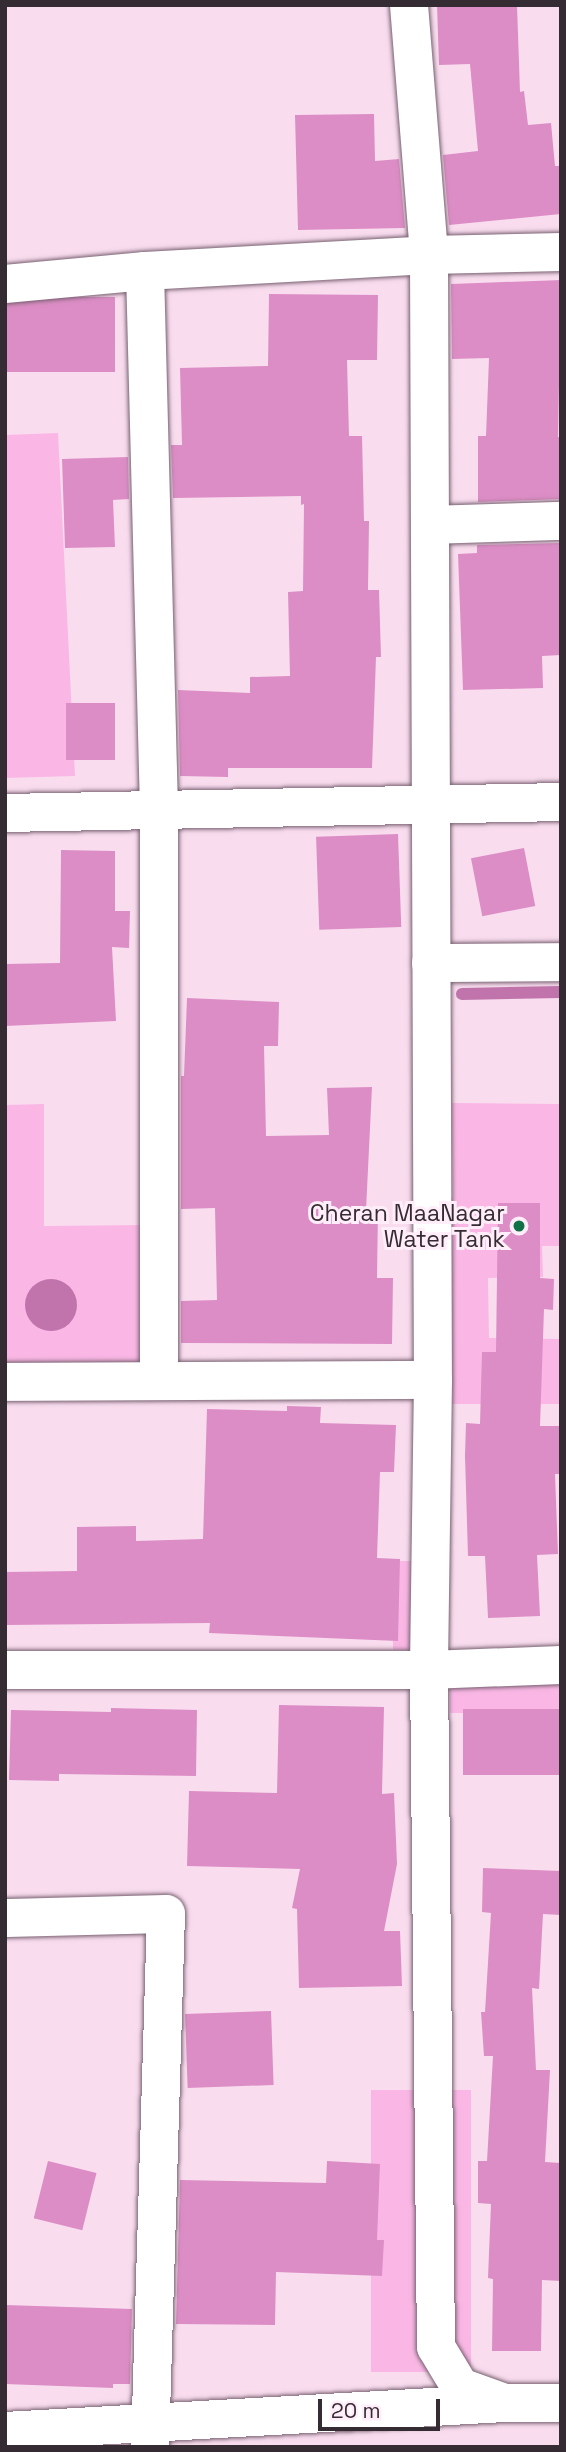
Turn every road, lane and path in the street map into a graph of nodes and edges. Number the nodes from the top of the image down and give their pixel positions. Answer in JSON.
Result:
{"nodes":[{"id":1,"x":409,"y":5,"type":"edge"},
{"id":2,"x":561,"y":252,"type":"edge"},
{"id":3,"x":429,"y":255,"type":"junction"},
{"id":4,"x":145,"y":271,"type":"junction"},
{"id":5,"x":5,"y":284,"type":"edge"},
{"id":6,"x":561,"y":521,"type":"edge"},
{"id":7,"x":432,"y":525,"type":"junction"},
{"id":8,"x":561,"y":802,"type":"edge"},
{"id":9,"x":430,"y":806,"type":"junction"},
{"id":10,"x":159,"y":809,"type":"junction"},
{"id":11,"x":5,"y":813,"type":"edge"},
{"id":12,"x":561,"y":962,"type":"edge"},
{"id":13,"x":431,"y":963,"type":"junction"},
{"id":14,"x":433,"y":1380,"type":"junction"},
{"id":15,"x":159,"y":1381,"type":"junction"},
{"id":16,"x":5,"y":1382,"type":"edge"},
{"id":17,"x":561,"y":1665,"type":"edge"},
{"id":18,"x":5,"y":1670,"type":"edge"},
{"id":19,"x":429,"y":1677,"type":"junction"},
{"id":20,"x":561,"y":1681,"type":"edge"},
{"id":21,"x":5,"y":1684,"type":"edge"},
{"id":22,"x":5,"y":1918,"type":"edge"},
{"id":23,"x":505,"y":2403,"type":"junction"},
{"id":24,"x":561,"y":2403,"type":"edge"},
{"id":25,"x":5,"y":2431,"type":"edge"},
{"id":26,"x":151,"y":2435,"type":"edge"}],
"edges":[{"from":1,"to":3,"type":"street"},
{"from":2,"to":3,"type":"street"},
{"from":3,"to":4,"type":"street"},
{"from":3,"to":7,"type":"street"},
{"from":4,"to":5,"type":"street"},
{"from":4,"to":10,"type":"street"},
{"from":6,"to":7,"type":"street"},
{"from":7,"to":9,"type":"street"},
{"from":8,"to":9,"type":"street"},
{"from":9,"to":10,"type":"street"},
{"from":9,"to":13,"type":"street"},
{"from":10,"to":11,"type":"street"},
{"from":10,"to":15,"type":"street"},
{"from":12,"to":13,"type":"street"},
{"from":13,"to":14,"type":"street"},
{"from":14,"to":15,"type":"street"},
{"from":14,"to":19,"type":"street"},
{"from":15,"to":16,"type":"street"},
{"from":17,"to":19,"type":"street"},
{"from":18,"to":19,"type":"street"},
{"from":19,"to":20,"type":"street"},
{"from":19,"to":21,"type":"street"},
{"from":19,"to":23,"type":"street"},
{"from":22,"to":26,"type":"street"},
{"from":23,"to":24,"type":"street"},
{"from":23,"to":26,"type":"street"},
{"from":25,"to":26,"type":"street"}]}
